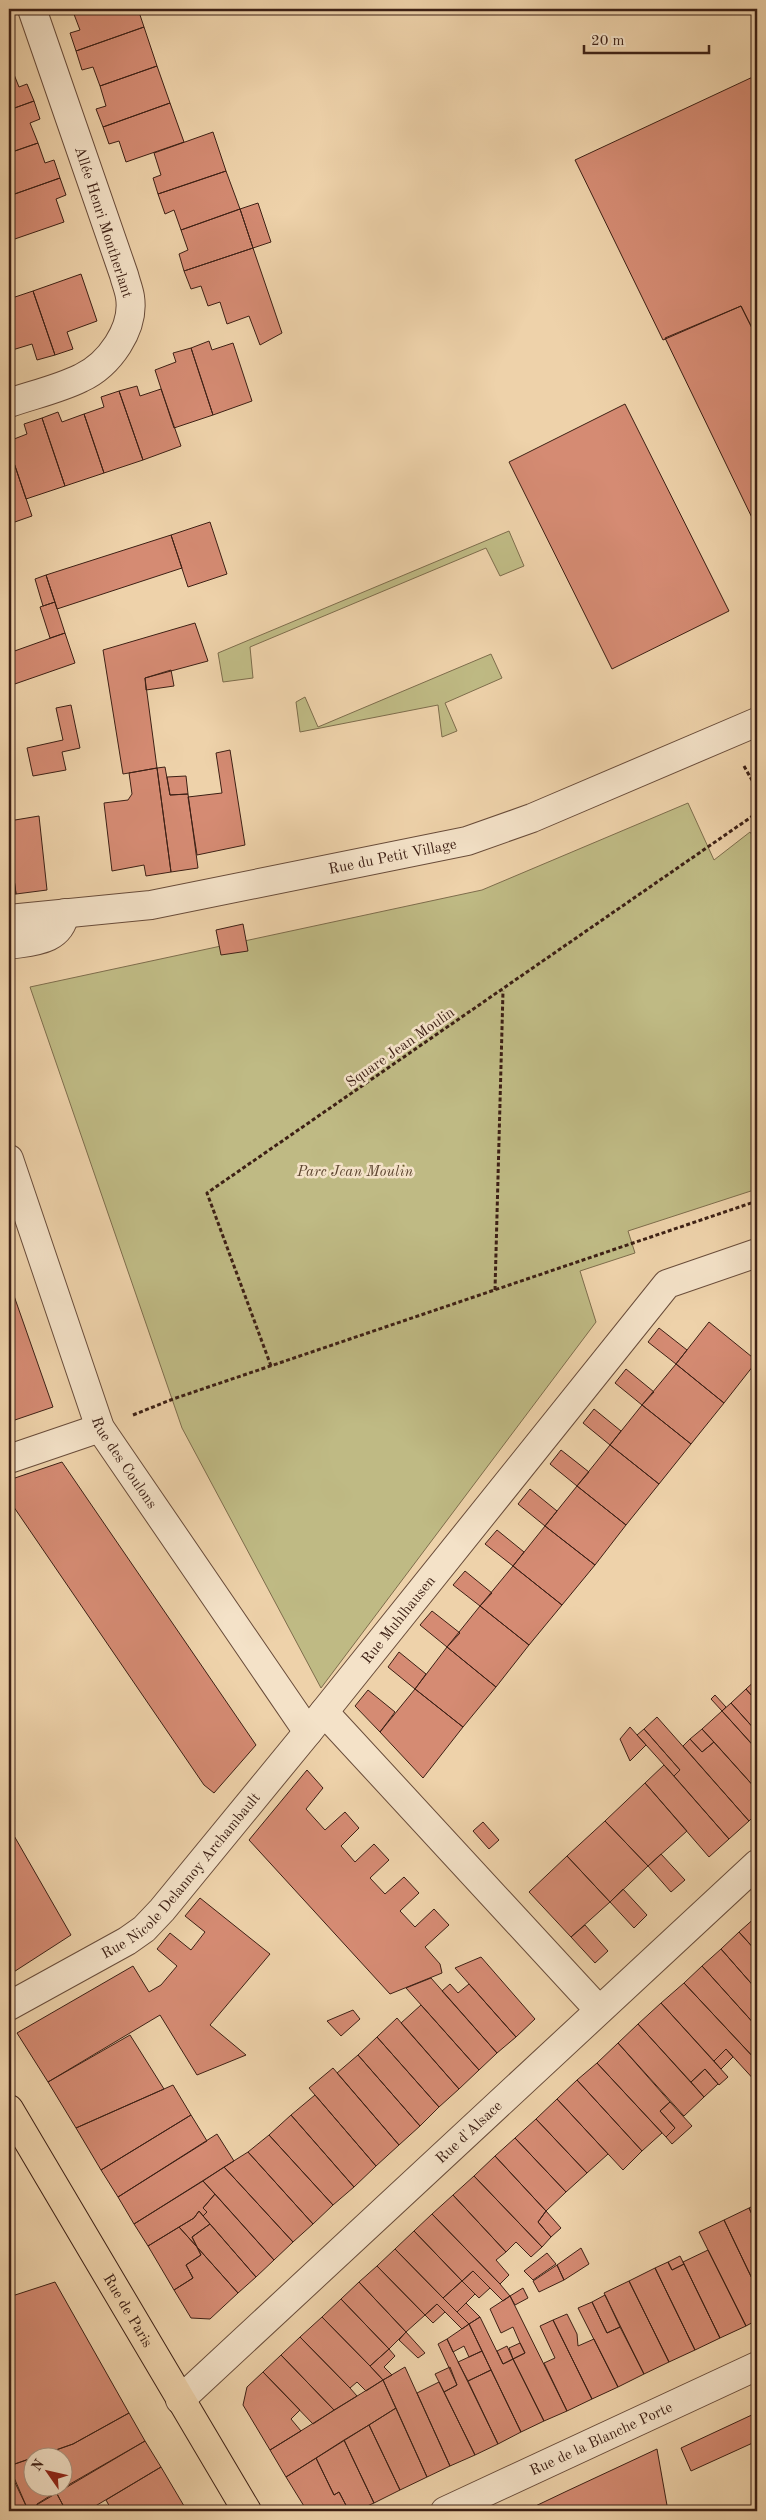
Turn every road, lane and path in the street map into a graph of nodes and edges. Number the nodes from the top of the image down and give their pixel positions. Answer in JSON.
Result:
{"nodes":[{"id":1,"x":32,"y":9,"type":"edge"},
{"id":2,"x":9,"y":403,"type":"edge"},
{"id":3,"x":757,"y":722,"type":"edge"},
{"id":4,"x":757,"y":813,"type":"edge"},
{"id":5,"x":65,"y":914,"type":"junction"},
{"id":6,"x":9,"y":919,"type":"edge"},
{"id":7,"x":9,"y":944,"type":"edge"},
{"id":8,"x":503,"y":990,"type":"junction"},
{"id":9,"x":9,"y":1159,"type":"edge"},
{"id":10,"x":757,"y":1201,"type":"edge"},
{"id":11,"x":757,"y":1253,"type":"edge"},
{"id":12,"x":495,"y":1290,"type":"junction"},
{"id":13,"x":271,"y":1366,"type":"junction"},
{"id":14,"x":100,"y":1428,"type":"junction"},
{"id":15,"x":9,"y":1459,"type":"edge"},
{"id":16,"x":316,"y":1722,"type":"junction"},
{"id":17,"x":757,"y":1864,"type":"edge"},
{"id":18,"x":9,"y":2006,"type":"edge"},
{"id":19,"x":599,"y":2010,"type":"junction"},
{"id":20,"x":9,"y":2110,"type":"edge"},
{"id":21,"x":757,"y":2366,"type":"edge"},
{"id":22,"x":180,"y":2400,"type":"junction"},
{"id":23,"x":246,"y":2511,"type":"edge"},
{"id":24,"x":446,"y":2511,"type":"edge"}],
"edges":[{"from":1,"to":2,"type":"street","name":"Allée Henri Montherlant"},
{"from":3,"to":5,"type":"street","name":"Rue du Petit Village"},
{"from":4,"to":8,"type":"path","name":"Square Jean Moulin"},
{"from":5,"to":6,"type":"street","name":"Rue du Petit Village"},
{"from":5,"to":7,"type":"street"},
{"from":8,"to":12,"type":"path"},
{"from":8,"to":13,"type":"path","name":"Square Jean Moulin"},
{"from":9,"to":14,"type":"street","name":"Rue des Coulons"},
{"from":10,"to":12,"type":"path"},
{"from":11,"to":16,"type":"street","name":"Rue Muhlhausen"},
{"from":12,"to":13,"type":"path"},
{"from":13,"to":14,"type":"path"},
{"from":14,"to":15,"type":"street"},
{"from":14,"to":16,"type":"street","name":"Rue des Coulons"},
{"from":16,"to":18,"type":"street","name":"Rue Nicole Delannoy Archambault"},
{"from":16,"to":19,"type":"street"},
{"from":17,"to":19,"type":"street","name":"Rue d'Alsace"},
{"from":19,"to":22,"type":"street","name":"Rue d'Alsace"},
{"from":20,"to":22,"type":"main road","name":"Rue de Paris"},
{"from":21,"to":24,"type":"street","name":"Rue de la Blanche Porte"},
{"from":22,"to":23,"type":"main road","name":"Rue de Paris"}]}
